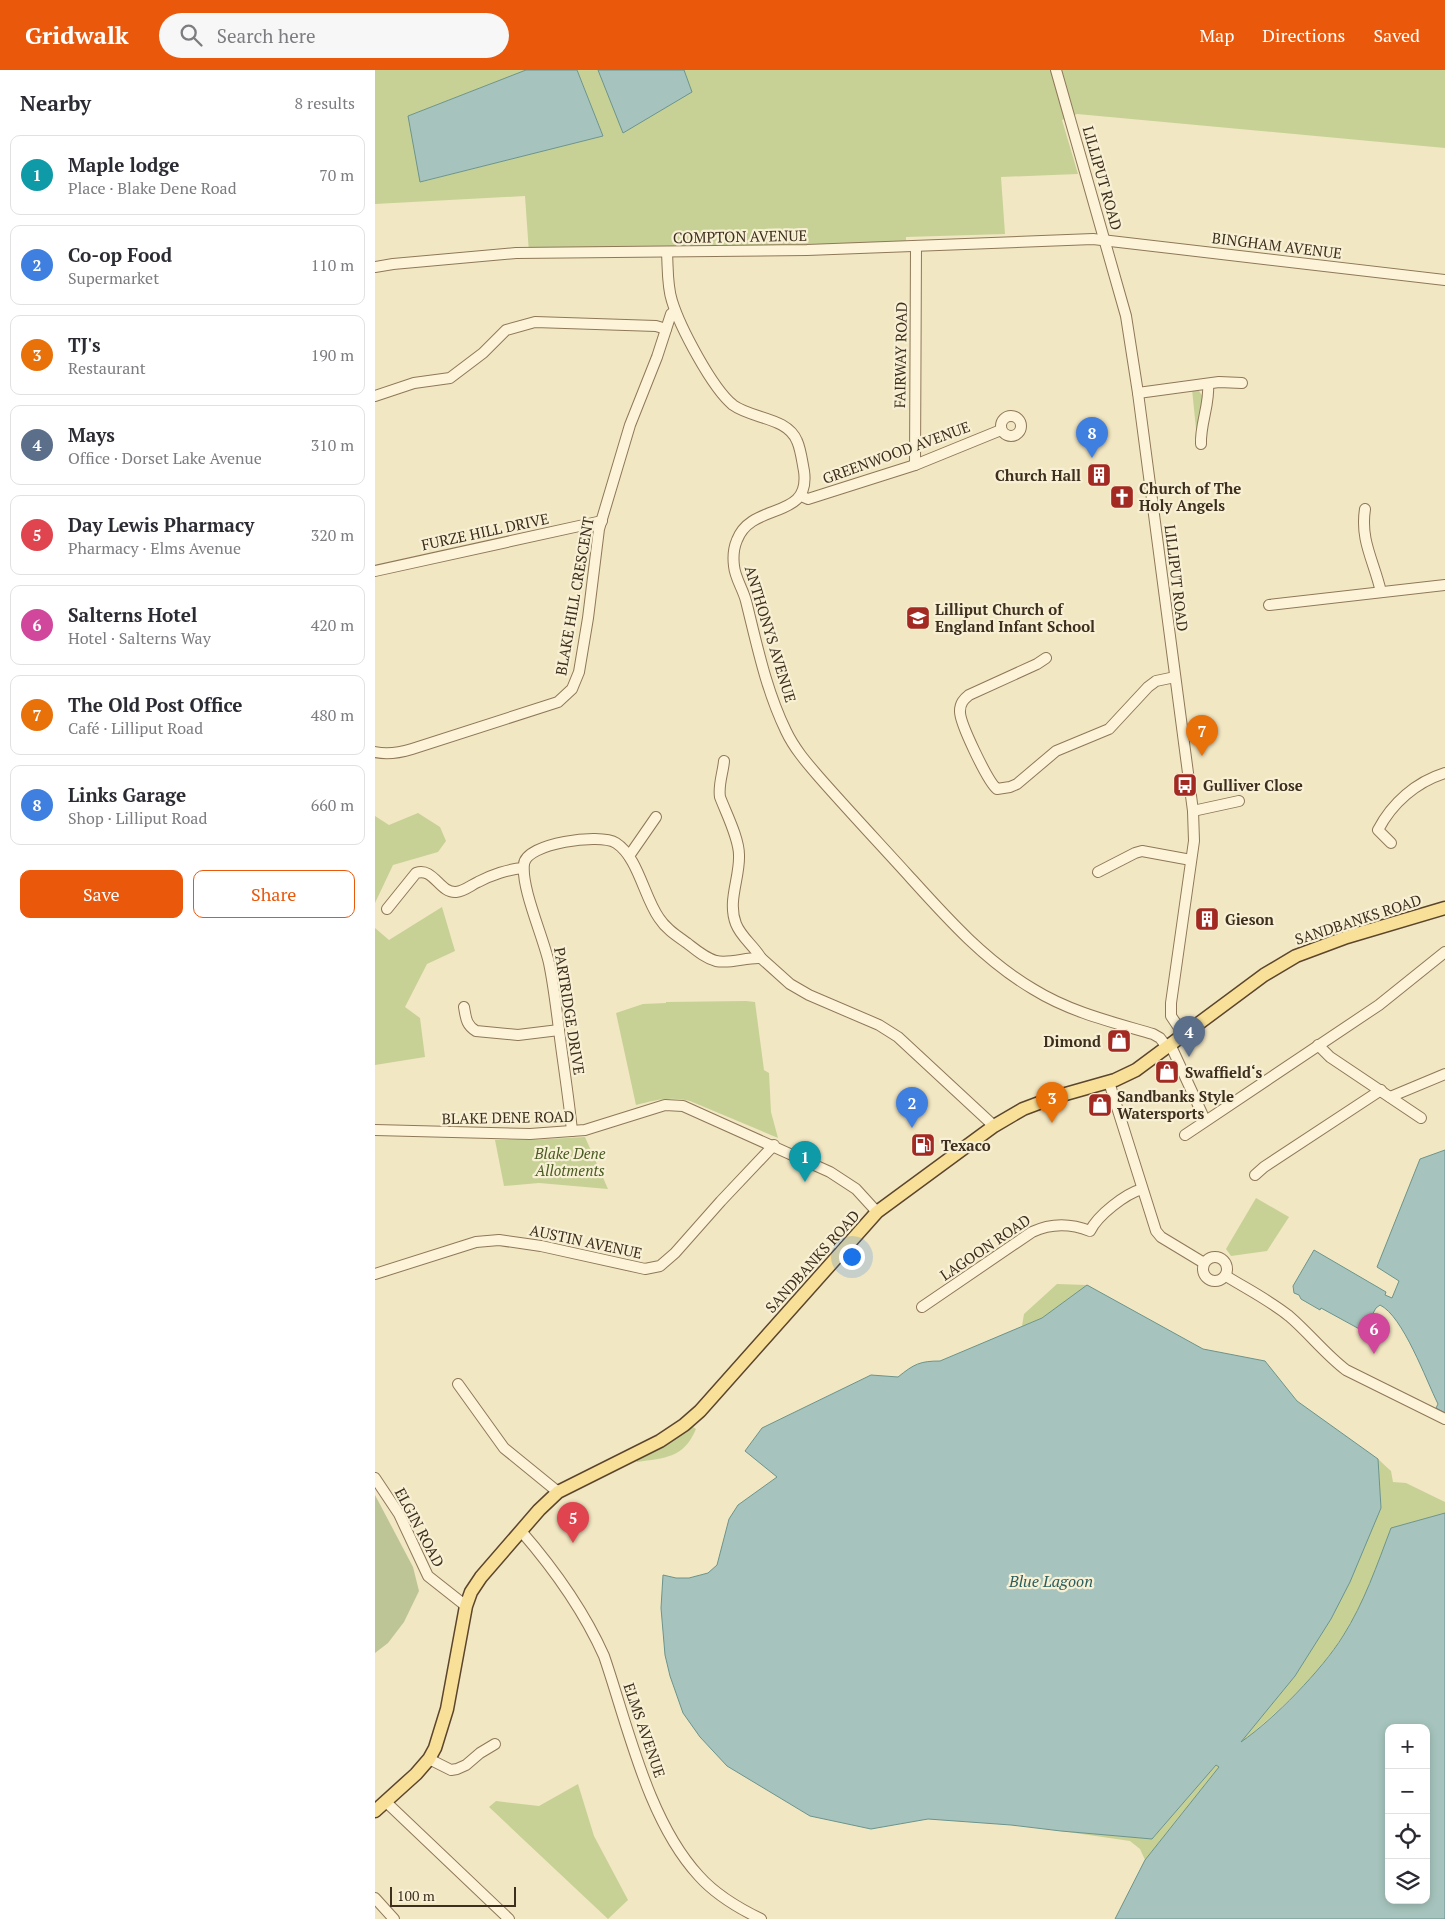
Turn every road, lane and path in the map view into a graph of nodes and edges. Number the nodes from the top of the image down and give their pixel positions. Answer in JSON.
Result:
{"nodes":[{"id":1,"x":1056,"y":70,"type":"edge"},
{"id":2,"x":1106,"y":242,"type":"junction"},
{"id":3,"x":916,"y":246,"type":"junction"},
{"id":4,"x":667,"y":253,"type":"junction"},
{"id":5,"x":375,"y":267,"type":"edge"},
{"id":6,"x":1445,"y":280,"type":"edge"},
{"id":7,"x":675,"y":311,"type":"junction"},
{"id":8,"x":666,"y":329,"type":"junction"},
{"id":9,"x":1242,"y":383,"type":"dead end"},
{"id":10,"x":1207,"y":384,"type":"junction"},
{"id":11,"x":1138,"y":393,"type":"junction"},
{"id":12,"x":375,"y":396,"type":"edge"},
{"id":13,"x":1001,"y":430,"type":"dead end"},
{"id":14,"x":1201,"y":444,"type":"dead end"},
{"id":15,"x":915,"y":464,"type":"junction"},
{"id":16,"x":801,"y":496,"type":"junction"},
{"id":17,"x":1365,"y":508,"type":"dead end"},
{"id":18,"x":602,"y":521,"type":"junction"},
{"id":19,"x":375,"y":571,"type":"edge"},
{"id":20,"x":1445,"y":585,"type":"edge"},
{"id":21,"x":1381,"y":592,"type":"junction"},
{"id":22,"x":1269,"y":605,"type":"dead end"},
{"id":23,"x":1047,"y":658,"type":"dead end"},
{"id":24,"x":1175,"y":677,"type":"junction"},
{"id":25,"x":375,"y":752,"type":"edge"},
{"id":26,"x":724,"y":761,"type":"dead end"},
{"id":27,"x":1445,"y":773,"type":"edge"},
{"id":28,"x":1239,"y":800,"type":"dead end"},
{"id":29,"x":1193,"y":811,"type":"junction"},
{"id":30,"x":656,"y":817,"type":"dead end"},
{"id":31,"x":1391,"y":843,"type":"dead end"},
{"id":32,"x":629,"y":856,"type":"junction"},
{"id":33,"x":1191,"y":860,"type":"junction"},
{"id":34,"x":523,"y":868,"type":"junction"},
{"id":35,"x":1098,"y":872,"type":"dead end"},
{"id":36,"x":1445,"y":908,"type":"edge"},
{"id":37,"x":387,"y":909,"type":"dead end"},
{"id":38,"x":1445,"y":952,"type":"edge"},
{"id":39,"x":761,"y":958,"type":"junction"},
{"id":40,"x":463,"y":1007,"type":"dead end"},
{"id":41,"x":559,"y":1030,"type":"junction"},
{"id":42,"x":1183,"y":1034,"type":"junction"},
{"id":43,"x":1168,"y":1045,"type":"junction"},
{"id":44,"x":1318,"y":1045,"type":"junction"},
{"id":45,"x":1445,"y":1074,"type":"edge"},
{"id":46,"x":1109,"y":1082,"type":"junction"},
{"id":47,"x":1381,"y":1090,"type":"junction"},
{"id":48,"x":1390,"y":1097,"type":"junction"},
{"id":49,"x":1421,"y":1118,"type":"dead end"},
{"id":50,"x":1205,"y":1120,"type":"junction"},
{"id":51,"x":994,"y":1126,"type":"junction"},
{"id":52,"x":375,"y":1130,"type":"edge"},
{"id":53,"x":572,"y":1131,"type":"junction"},
{"id":54,"x":1185,"y":1135,"type":"dead end"},
{"id":55,"x":774,"y":1145,"type":"junction"},
{"id":56,"x":1255,"y":1175,"type":"dead end"},
{"id":57,"x":1142,"y":1189,"type":"junction"},
{"id":58,"x":877,"y":1212,"type":"junction"},
{"id":59,"x":1204,"y":1263,"type":"junction"},
{"id":60,"x":375,"y":1274,"type":"edge"},
{"id":61,"x":1226,"y":1276,"type":"junction"},
{"id":62,"x":922,"y":1307,"type":"dead end"},
{"id":63,"x":457,"y":1384,"type":"dead end"},
{"id":64,"x":1445,"y":1419,"type":"edge"},
{"id":65,"x":375,"y":1478,"type":"edge"},
{"id":66,"x":558,"y":1492,"type":"junction"},
{"id":67,"x":521,"y":1531,"type":"junction"},
{"id":68,"x":466,"y":1606,"type":"junction"},
{"id":69,"x":495,"y":1744,"type":"dead end"},
{"id":70,"x":429,"y":1759,"type":"junction"},
{"id":71,"x":386,"y":1802,"type":"junction"},
{"id":72,"x":375,"y":1811,"type":"edge"},
{"id":73,"x":375,"y":1898,"type":"edge"},
{"id":74,"x":394,"y":1919,"type":"edge"},
{"id":75,"x":509,"y":1919,"type":"edge"},
{"id":76,"x":761,"y":1919,"type":"edge"}],
"edges":[{"from":1,"to":2,"type":"street","name":"LILLIPUT ROAD"},
{"from":2,"to":3,"type":"street","name":"COMPTON AVENUE"},
{"from":2,"to":6,"type":"street","name":"BINGHAM AVENUE"},
{"from":2,"to":11,"type":"street","name":"LILLIPUT ROAD"},
{"from":3,"to":4,"type":"street","name":"COMPTON AVENUE"},
{"from":3,"to":15,"type":"street","name":"FAIRWAY ROAD"},
{"from":4,"to":5,"type":"street","name":"COMPTON AVENUE"},
{"from":4,"to":7,"type":"street"},
{"from":7,"to":8,"type":"street","name":"BLAKE HILL CRESCENT"},
{"from":7,"to":16,"type":"street"},
{"from":8,"to":12,"type":"street"},
{"from":8,"to":18,"type":"street","name":"BLAKE HILL CRESCENT"},
{"from":9,"to":10,"type":"street"},
{"from":10,"to":11,"type":"street"},
{"from":10,"to":14,"type":"street"},
{"from":11,"to":24,"type":"street","name":"LILLIPUT ROAD"},
{"from":13,"to":15,"type":"street","name":"GREENWOOD AVENUE"},
{"from":15,"to":16,"type":"street","name":"GREENWOOD AVENUE"},
{"from":16,"to":43,"type":"street","name":"ANTHONYS AVENUE"},
{"from":17,"to":21,"type":"street"},
{"from":18,"to":19,"type":"street","name":"FURZE HILL DRIVE"},
{"from":18,"to":25,"type":"street","name":"BLAKE HILL CRESCENT"},
{"from":20,"to":21,"type":"street"},
{"from":21,"to":22,"type":"street"},
{"from":23,"to":24,"type":"street"},
{"from":24,"to":29,"type":"street","name":"LILLIPUT ROAD"},
{"from":26,"to":39,"type":"street"},
{"from":27,"to":31,"type":"street"},
{"from":28,"to":29,"type":"street"},
{"from":29,"to":33,"type":"street","name":"LILLIPUT ROAD"},
{"from":30,"to":32,"type":"street"},
{"from":32,"to":34,"type":"street"},
{"from":32,"to":39,"type":"street"},
{"from":33,"to":35,"type":"street"},
{"from":33,"to":42,"type":"street","name":"LILLIPUT ROAD"},
{"from":34,"to":37,"type":"street"},
{"from":34,"to":41,"type":"street","name":"PARTRIDGE DRIVE"},
{"from":36,"to":42,"type":"main road","name":"SANDBANKS ROAD"},
{"from":38,"to":44,"type":"street"},
{"from":39,"to":51,"type":"street"},
{"from":40,"to":41,"type":"street"},
{"from":41,"to":53,"type":"street","name":"PARTRIDGE DRIVE"},
{"from":42,"to":43,"type":"main road","name":"SANDBANKS ROAD"},
{"from":43,"to":46,"type":"main road","name":"SANDBANKS ROAD"},
{"from":43,"to":50,"type":"street"},
{"from":44,"to":47,"type":"street"},
{"from":44,"to":50,"type":"street"},
{"from":45,"to":48,"type":"street"},
{"from":46,"to":51,"type":"main road","name":"SANDBANKS ROAD"},
{"from":46,"to":57,"type":"street"},
{"from":47,"to":48,"type":"street"},
{"from":47,"to":56,"type":"street"},
{"from":48,"to":49,"type":"street"},
{"from":50,"to":54,"type":"street"},
{"from":51,"to":58,"type":"main road","name":"SANDBANKS ROAD"},
{"from":52,"to":53,"type":"street","name":"BLAKE DENE ROAD"},
{"from":53,"to":55,"type":"street","name":"BLAKE DENE ROAD"},
{"from":55,"to":58,"type":"street","name":"BLAKE DENE ROAD"},
{"from":55,"to":60,"type":"street","name":"AUSTIN AVENUE"},
{"from":57,"to":59,"type":"street"},
{"from":57,"to":62,"type":"street","name":"LAGOON ROAD"},
{"from":58,"to":66,"type":"main road","name":"SANDBANKS ROAD"},
{"from":59,"to":61,"type":"street"},
{"from":59,"to":61,"type":"street"},
{"from":61,"to":64,"type":"street"},
{"from":63,"to":66,"type":"street"},
{"from":65,"to":68,"type":"street","name":"ELGIN ROAD"},
{"from":66,"to":67,"type":"main road","name":"SANDBANKS ROAD"},
{"from":67,"to":68,"type":"main road","name":"SANDBANKS ROAD"},
{"from":67,"to":76,"type":"street","name":"ELMS AVENUE"},
{"from":68,"to":70,"type":"main road","name":"SANDBANKS ROAD"},
{"from":69,"to":70,"type":"street"},
{"from":70,"to":71,"type":"main road","name":"SANDBANKS ROAD"},
{"from":71,"to":72,"type":"main road","name":"SANDBANKS ROAD"},
{"from":71,"to":75,"type":"street"},
{"from":73,"to":74,"type":"street"}]}
